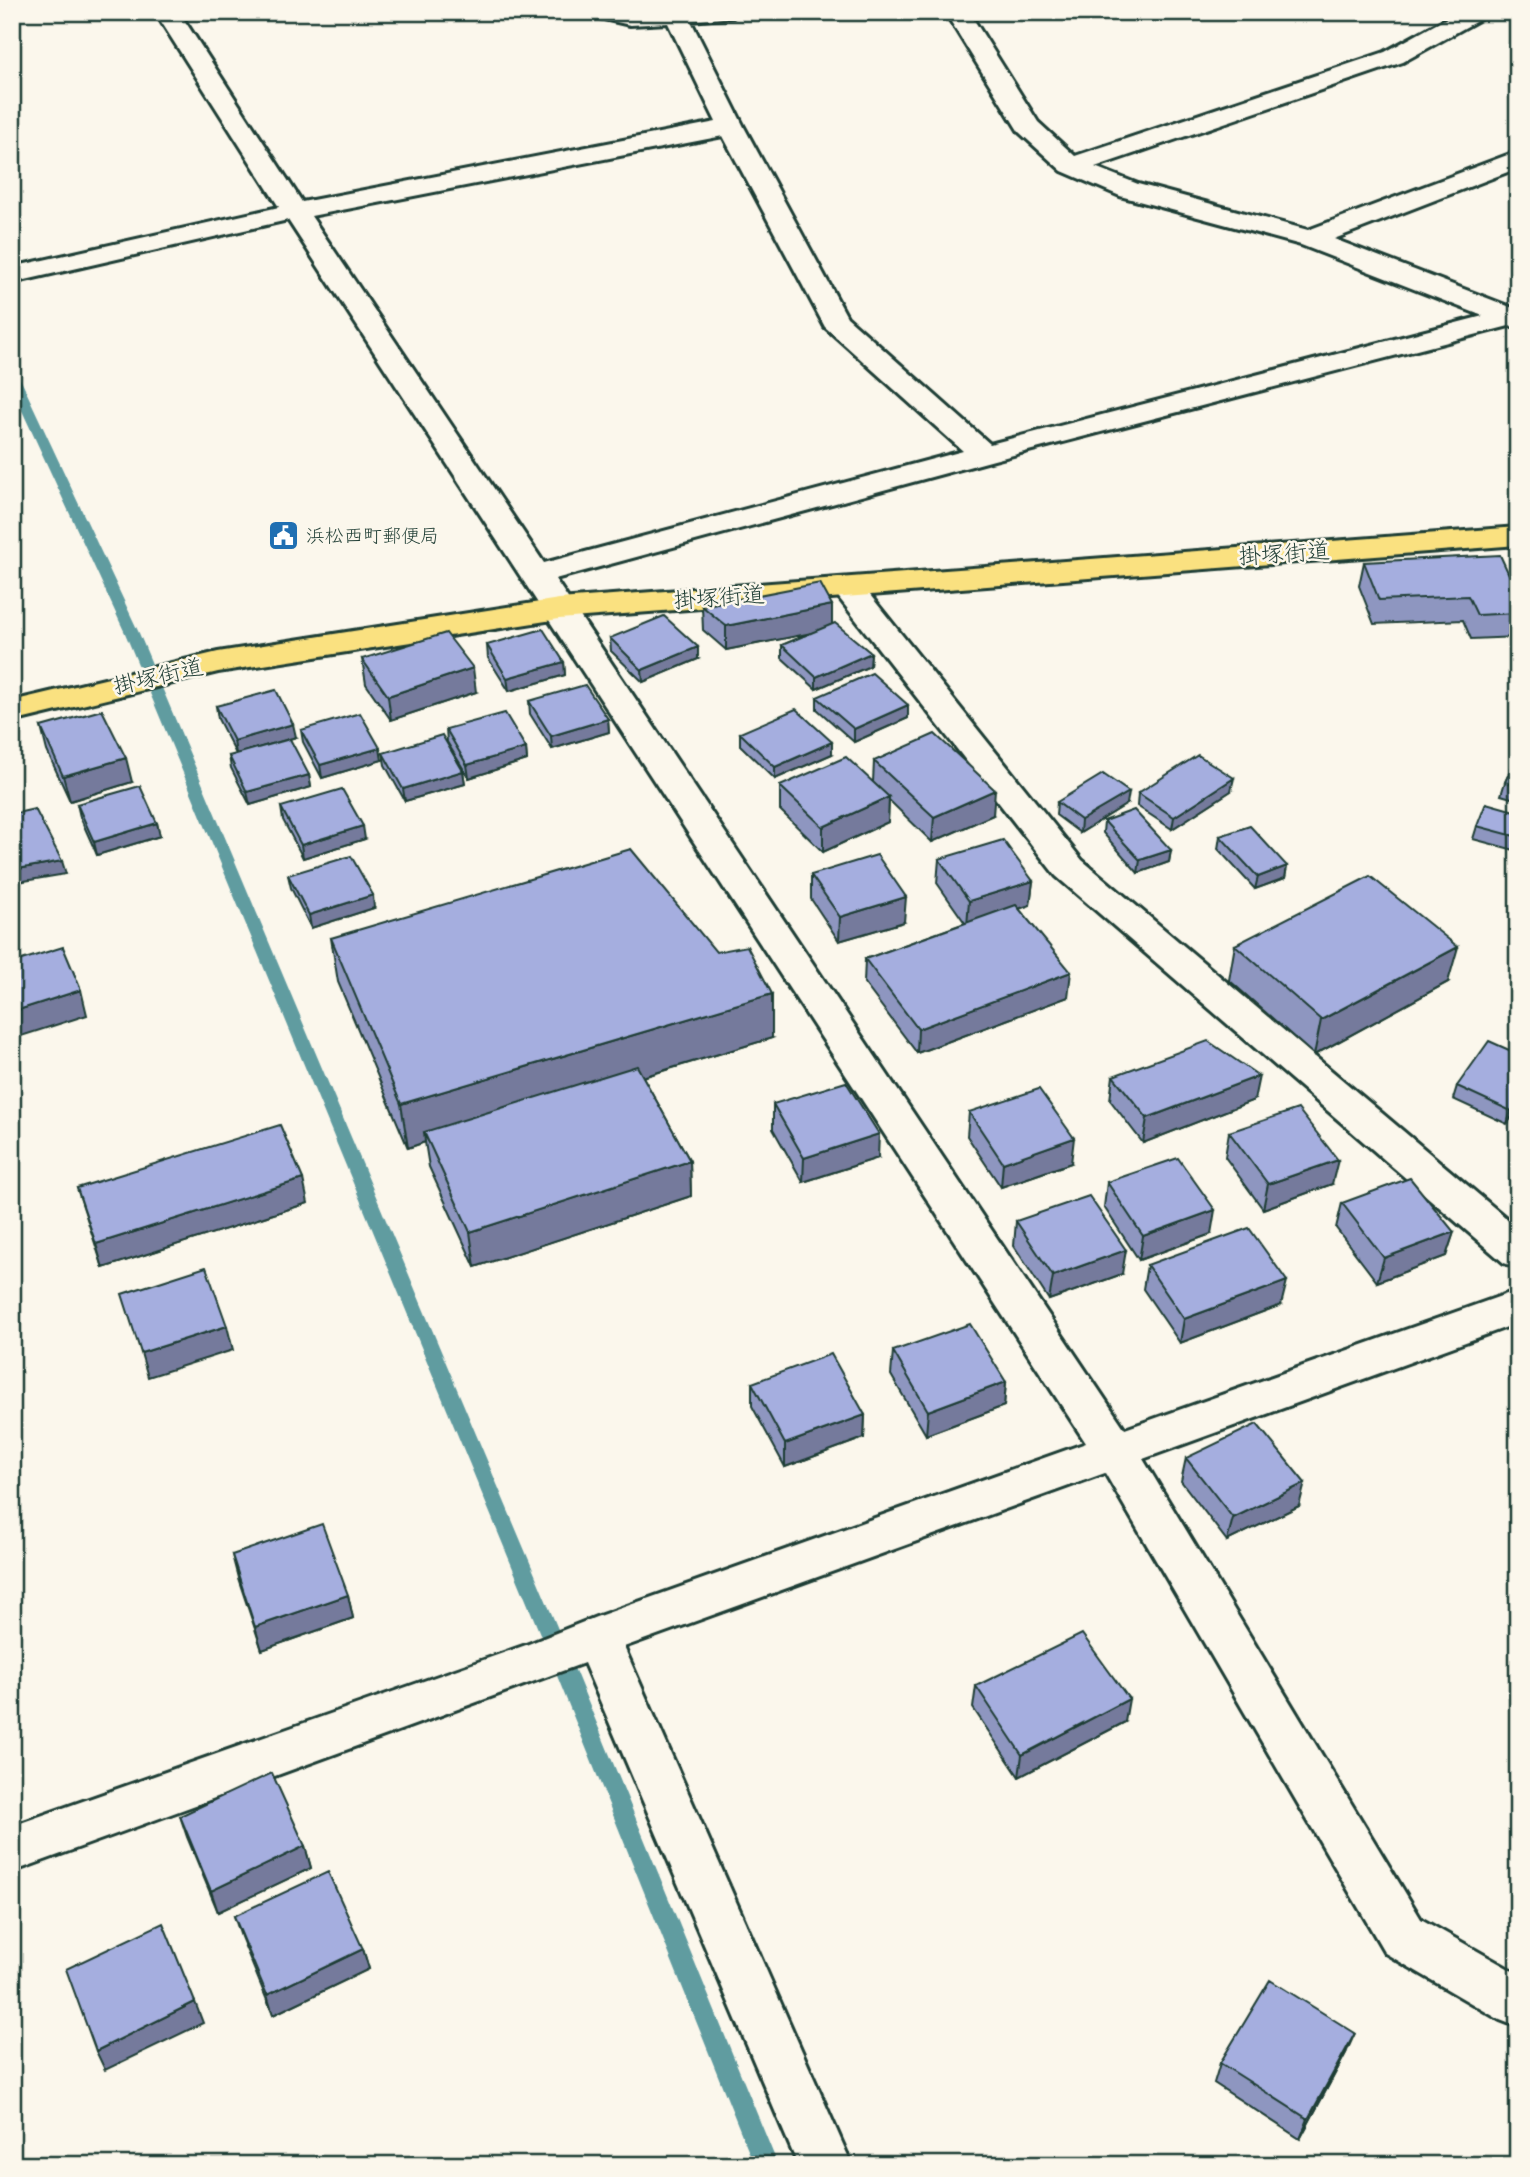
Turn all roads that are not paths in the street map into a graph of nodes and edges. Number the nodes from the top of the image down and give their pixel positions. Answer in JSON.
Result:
{"nodes":[{"id":1,"x":603,"y":12,"type":"edge"},
{"id":2,"x":725,"y":12,"type":"edge"},
{"id":3,"x":957,"y":12,"type":"edge"},
{"id":4,"x":1476,"y":12,"type":"edge"},
{"id":5,"x":173,"y":13,"type":"edge"},
{"id":6,"x":677,"y":17,"type":"junction"},
{"id":7,"x":731,"y":127,"type":"junction"},
{"id":8,"x":1518,"y":159,"type":"edge"},
{"id":9,"x":1071,"y":166,"type":"junction"},
{"id":10,"x":295,"y":211,"type":"junction"},
{"id":11,"x":1310,"y":239,"type":"junction"},
{"id":12,"x":12,"y":275,"type":"edge"},
{"id":13,"x":1516,"y":317,"type":"edge"},
{"id":14,"x":984,"y":454,"type":"junction"},
{"id":15,"x":1518,"y":536,"type":"edge"},
{"id":16,"x":536,"y":575,"type":"junction"},
{"id":17,"x":847,"y":587,"type":"junction"},
{"id":18,"x":559,"y":609,"type":"junction"},
{"id":19,"x":12,"y":712,"type":"edge"},
{"id":20,"x":1518,"y":1252,"type":"edge"},
{"id":21,"x":1518,"y":1306,"type":"edge"},
{"id":22,"x":1115,"y":1450,"type":"junction"},
{"id":23,"x":593,"y":1638,"type":"junction"},
{"id":24,"x":12,"y":1849,"type":"edge"},
{"id":25,"x":1518,"y":2002,"type":"edge"},
{"id":26,"x":825,"y":2165,"type":"edge"}],
"edges":[{"from":1,"to":6,"type":"street"},
{"from":2,"to":6,"type":"street"},
{"from":3,"to":9,"type":"street"},
{"from":4,"to":9,"type":"street"},
{"from":5,"to":10,"type":"street"},
{"from":6,"to":7,"type":"street"},
{"from":7,"to":10,"type":"street"},
{"from":7,"to":14,"type":"street"},
{"from":8,"to":11,"type":"street"},
{"from":9,"to":11,"type":"street"},
{"from":10,"to":12,"type":"street"},
{"from":10,"to":16,"type":"street"},
{"from":11,"to":13,"type":"street"},
{"from":13,"to":14,"type":"street"},
{"from":14,"to":16,"type":"street"},
{"from":15,"to":17,"type":"highway","name":"掛塚街道"},
{"from":16,"to":18,"type":"street"},
{"from":17,"to":18,"type":"highway","name":"掛塚街道"},
{"from":17,"to":20,"type":"street"},
{"from":18,"to":19,"type":"highway","name":"掛塚街道"},
{"from":18,"to":22,"type":"street"},
{"from":21,"to":22,"type":"street"},
{"from":22,"to":23,"type":"street"},
{"from":22,"to":25,"type":"street"},
{"from":23,"to":24,"type":"street"},
{"from":23,"to":26,"type":"street"}]}
